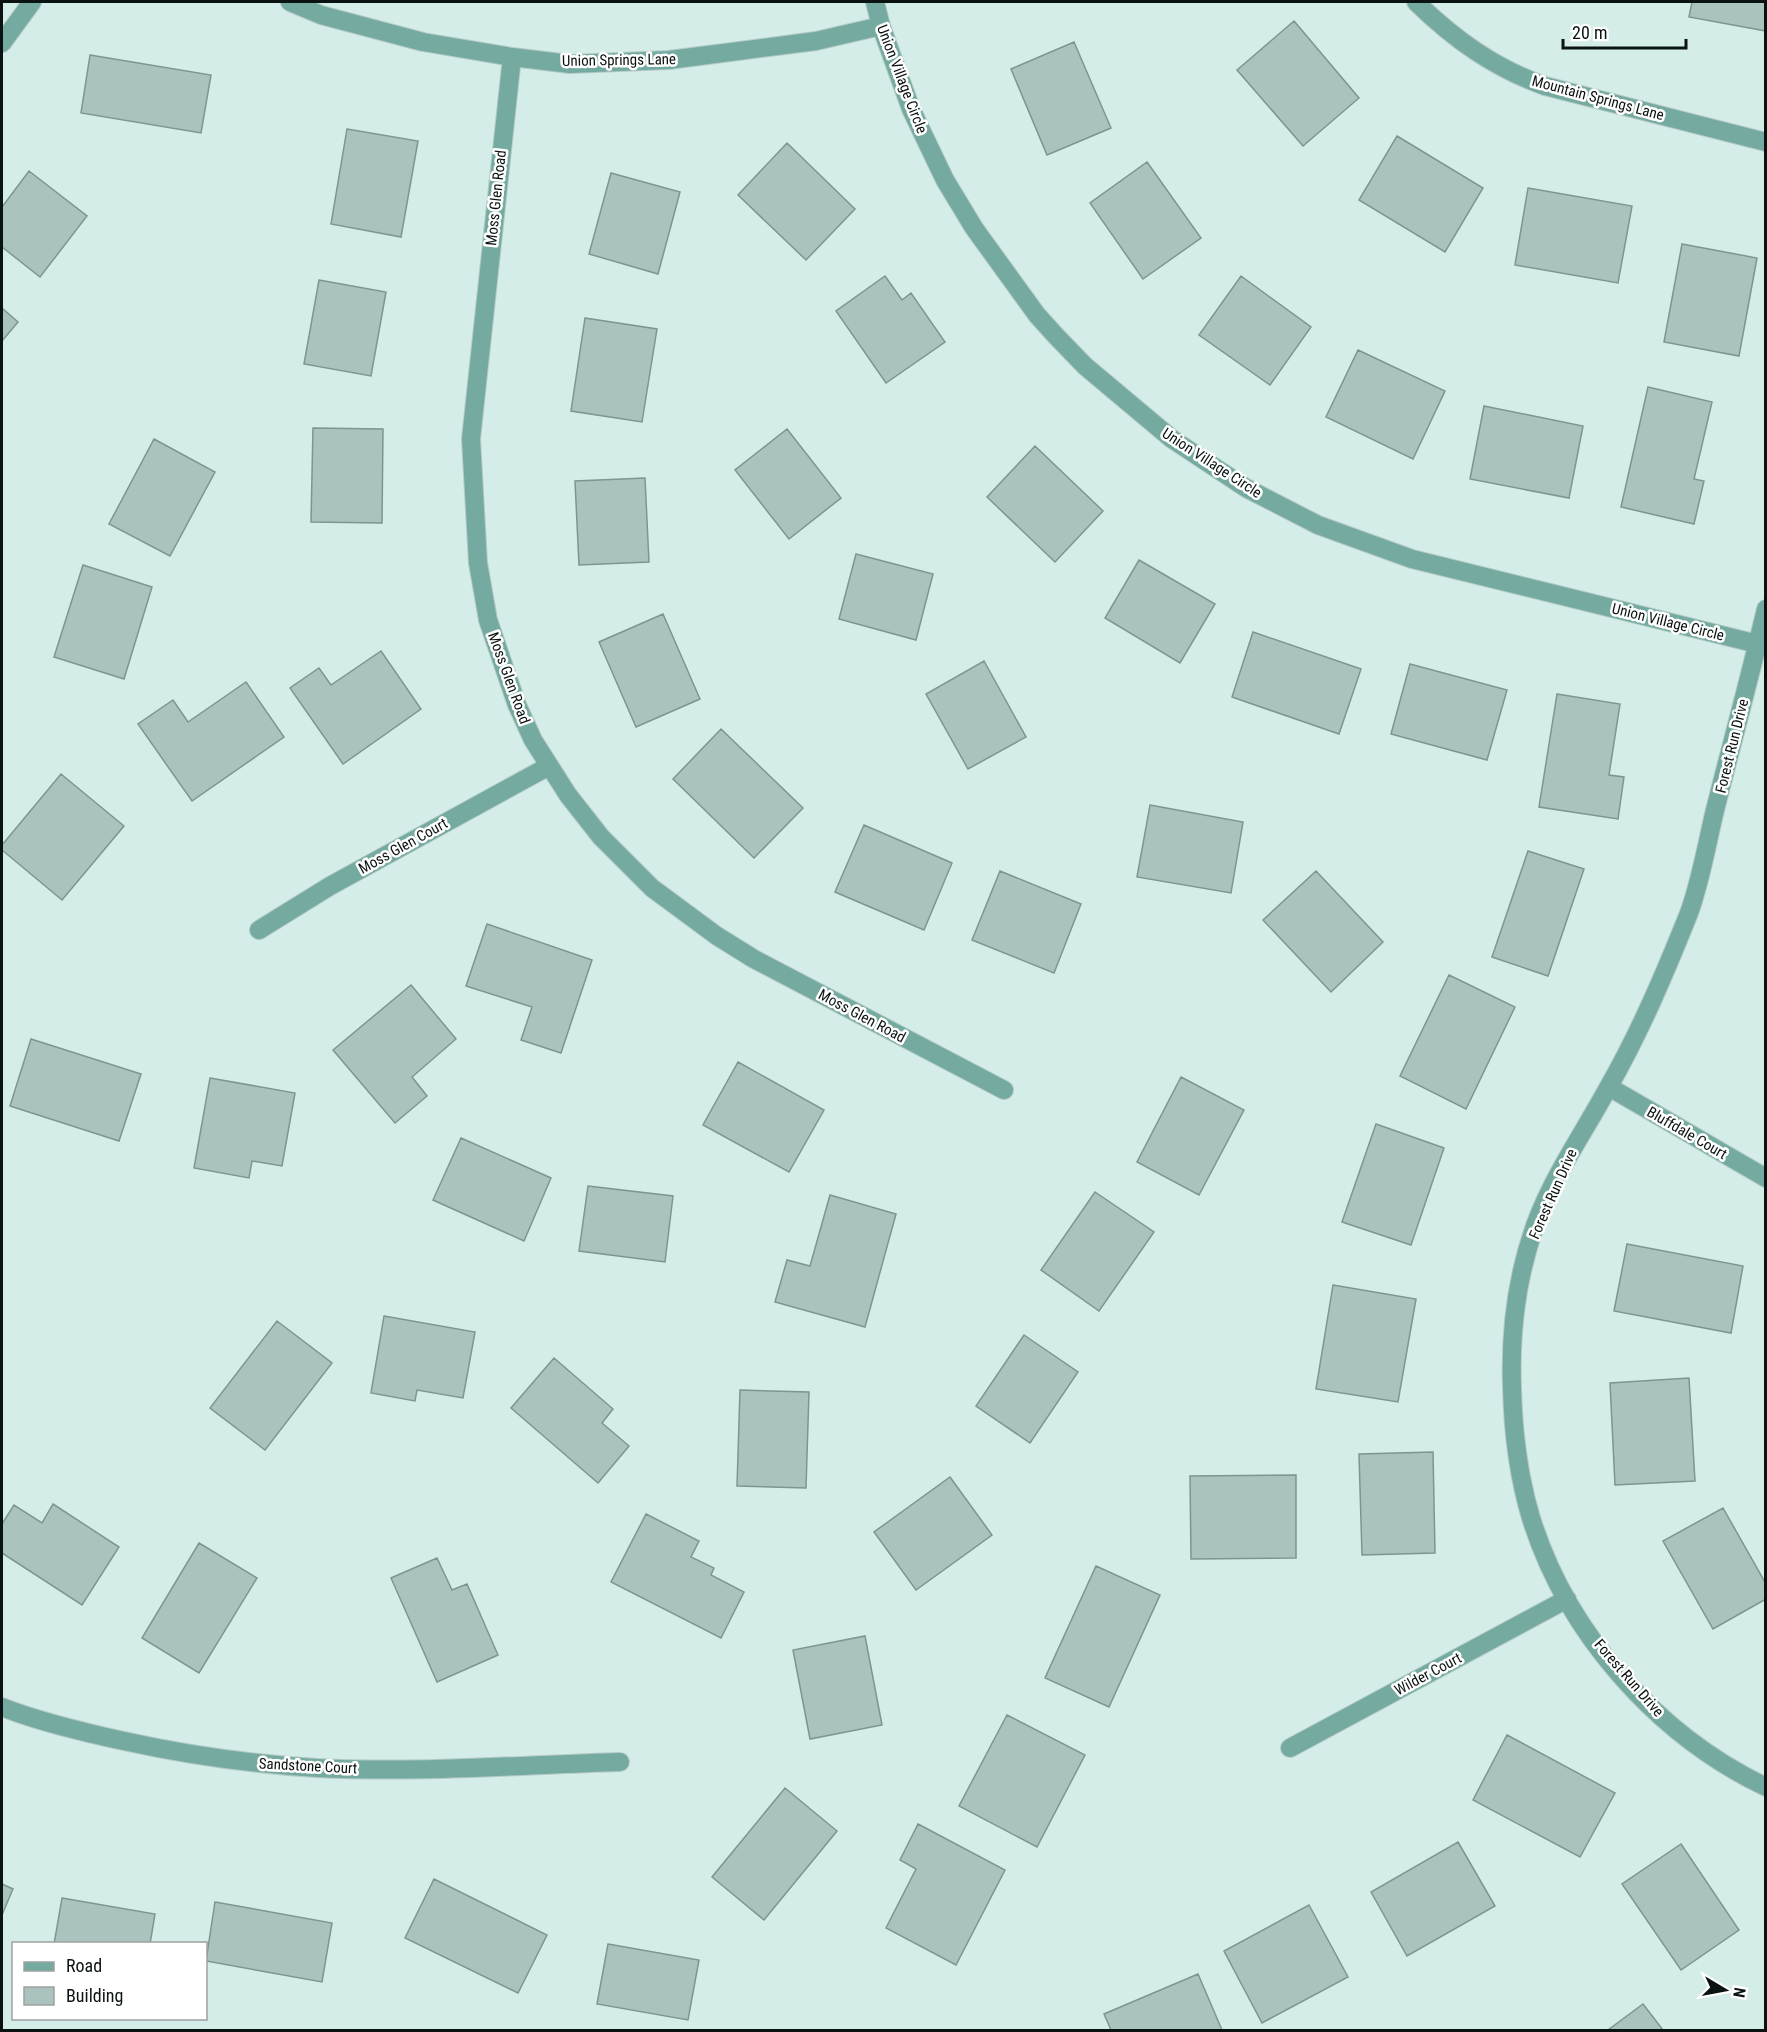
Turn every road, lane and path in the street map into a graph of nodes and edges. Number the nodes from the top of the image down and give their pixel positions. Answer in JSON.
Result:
{"nodes":[{"id":1,"x":32,"y":2,"type":"edge"},
{"id":2,"x":290,"y":2,"type":"edge"},
{"id":3,"x":875,"y":2,"type":"edge"},
{"id":4,"x":1416,"y":2,"type":"edge"},
{"id":5,"x":881,"y":26,"type":"junction"},
{"id":6,"x":2,"y":43,"type":"edge"},
{"id":7,"x":512,"y":57,"type":"junction"},
{"id":8,"x":1766,"y":142,"type":"edge"},
{"id":9,"x":1766,"y":609,"type":"edge"},
{"id":10,"x":1761,"y":645,"type":"edge"},
{"id":11,"x":549,"y":766,"type":"junction"},
{"id":12,"x":258,"y":930,"type":"dead end"},
{"id":13,"x":1609,"y":1087,"type":"junction"},
{"id":14,"x":1004,"y":1090,"type":"dead end"},
{"id":15,"x":1766,"y":1178,"type":"edge"},
{"id":16,"x":1567,"y":1599,"type":"junction"},
{"id":17,"x":2,"y":1707,"type":"edge"},
{"id":18,"x":1290,"y":1748,"type":"dead end"},
{"id":19,"x":620,"y":1762,"type":"dead end"},
{"id":20,"x":1766,"y":1786,"type":"edge"}],
"edges":[{"from":1,"to":6,"type":"street"},
{"from":2,"to":7,"type":"street","name":"Union Springs Lane"},
{"from":3,"to":5,"type":"street","name":"Union Village Circle"},
{"from":4,"to":8,"type":"street","name":"Mountain Springs Lane"},
{"from":5,"to":7,"type":"street","name":"Union Springs Lane"},
{"from":5,"to":10,"type":"street","name":"Union Village Circle"},
{"from":7,"to":11,"type":"street","name":"Moss Glen Road"},
{"from":9,"to":10,"type":"street","name":"Forest Run Drive"},
{"from":10,"to":13,"type":"street","name":"Forest Run Drive"},
{"from":11,"to":12,"type":"street","name":"Moss Glen Court"},
{"from":11,"to":14,"type":"street","name":"Moss Glen Road"},
{"from":13,"to":15,"type":"street","name":"Bluffdale Court"},
{"from":13,"to":16,"type":"street","name":"Forest Run Drive"},
{"from":16,"to":18,"type":"street","name":"Wilder Court"},
{"from":16,"to":20,"type":"street","name":"Forest Run Drive"},
{"from":17,"to":19,"type":"street","name":"Sandstone Court"}]}
